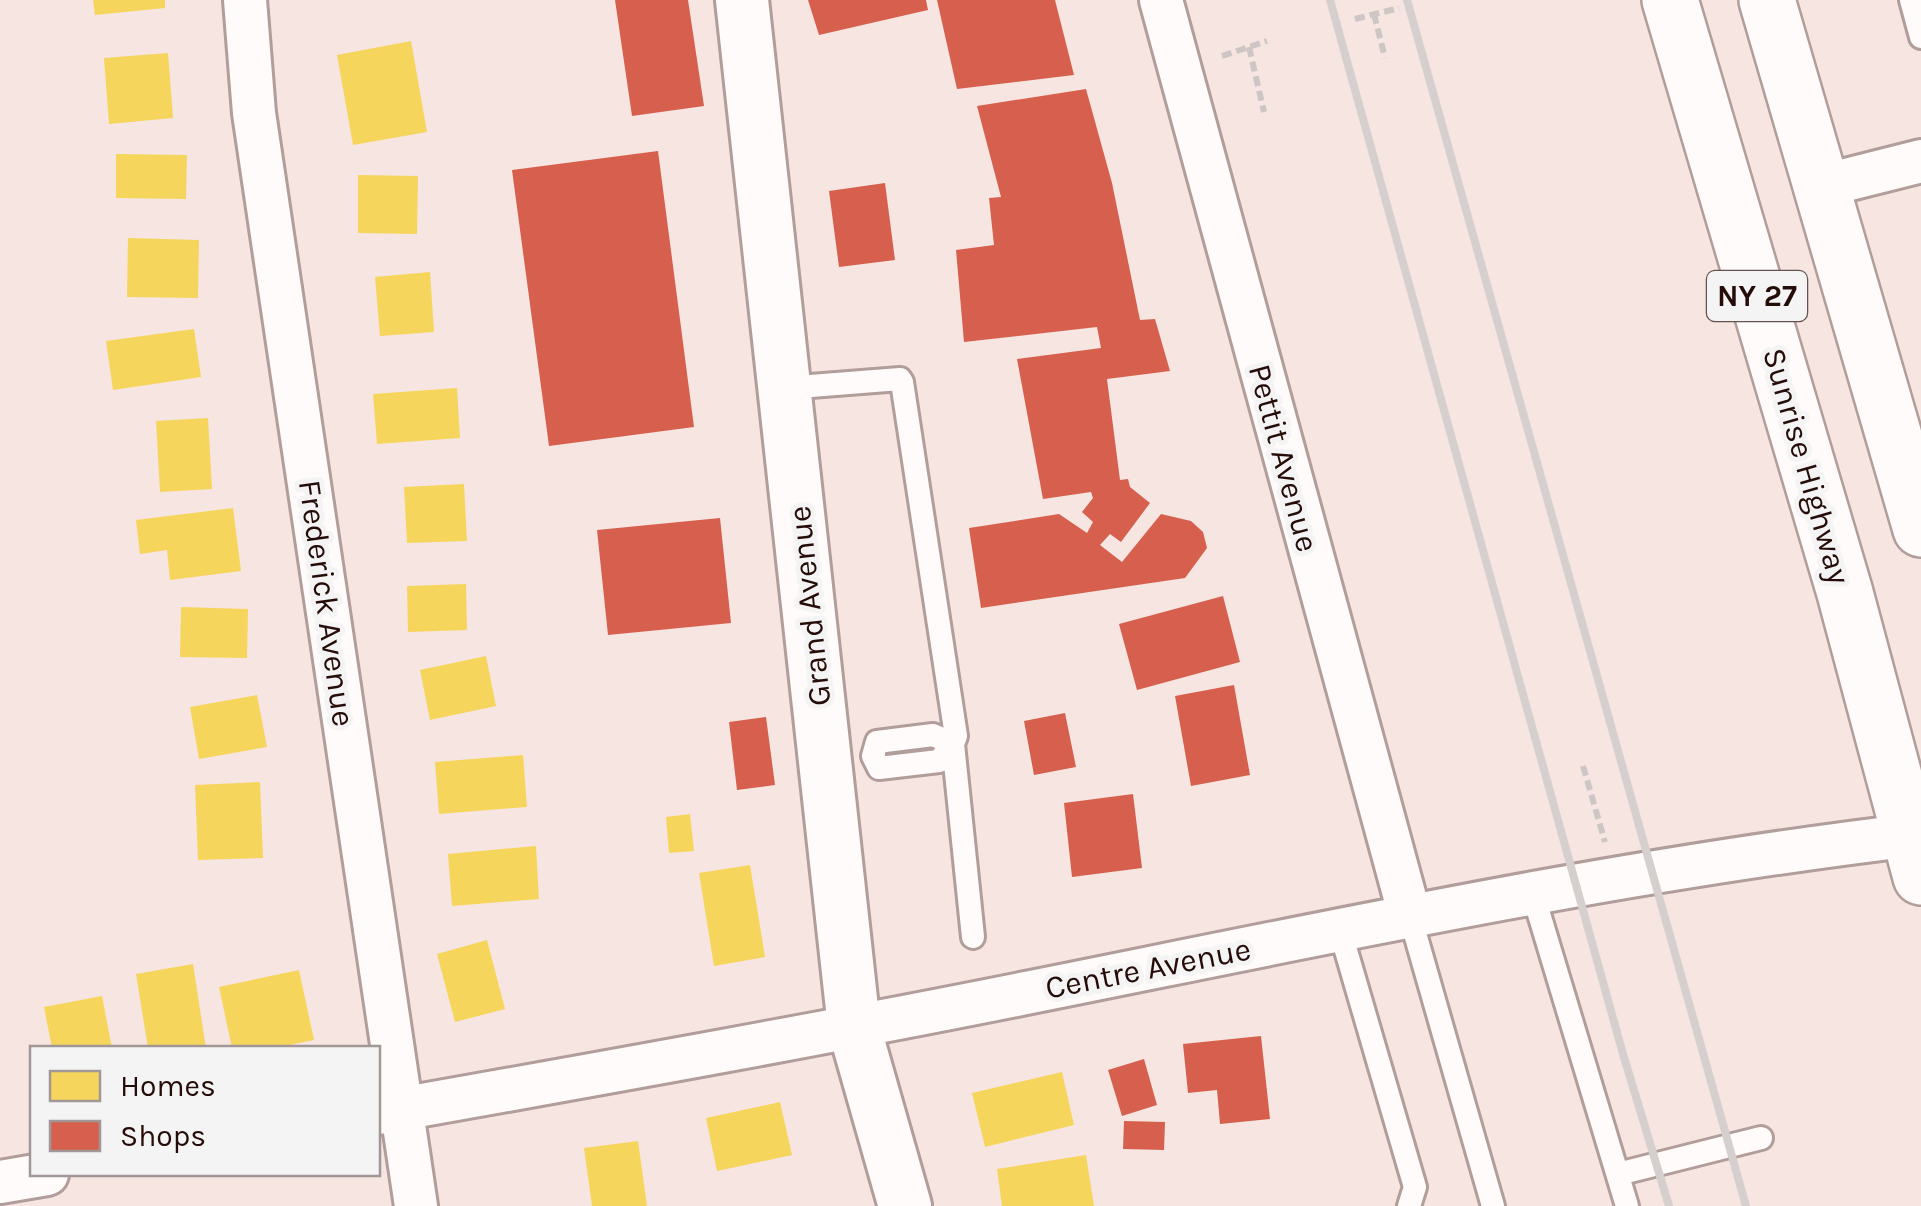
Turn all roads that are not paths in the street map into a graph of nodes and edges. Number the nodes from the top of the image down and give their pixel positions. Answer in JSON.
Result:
{"nodes":[{"id":1,"x":246,"y":0,"type":"edge"},
{"id":2,"x":742,"y":0,"type":"edge"},
{"id":3,"x":1160,"y":0,"type":"edge"},
{"id":4,"x":1670,"y":0,"type":"edge"},
{"id":5,"x":1767,"y":0,"type":"edge"},
{"id":6,"x":1910,"y":0,"type":"edge"},
{"id":7,"x":1921,"y":37,"type":"edge"},
{"id":8,"x":1921,"y":161,"type":"edge"},
{"id":9,"x":1822,"y":186,"type":"junction"},
{"id":10,"x":785,"y":388,"type":"junction"},
{"id":11,"x":1917,"y":499,"type":"edge"},
{"id":12,"x":952,"y":744,"type":"junction"},
{"id":13,"x":849,"y":758,"type":"junction"},
{"id":14,"x":1917,"y":849,"type":"edge"},
{"id":15,"x":1532,"y":894,"type":"junction"},
{"id":16,"x":1410,"y":916,"type":"junction"},
{"id":17,"x":1340,"y":930,"type":"junction"},
{"id":18,"x":973,"y":937,"type":"dead end"},
{"id":19,"x":854,"y":1027,"type":"junction"},
{"id":20,"x":390,"y":1111,"type":"edge"},
{"id":21,"x":1760,"y":1138,"type":"dead end"},
{"id":22,"x":1618,"y":1174,"type":"junction"},
{"id":23,"x":35,"y":1176,"type":"edge"},
{"id":24,"x":0,"y":1182,"type":"edge"},
{"id":25,"x":416,"y":1206,"type":"edge"},
{"id":26,"x":905,"y":1206,"type":"edge"},
{"id":27,"x":1409,"y":1206,"type":"edge"},
{"id":28,"x":1494,"y":1206,"type":"edge"},
{"id":29,"x":1627,"y":1206,"type":"edge"}],
"edges":[{"from":1,"to":20,"type":"street","name":"Frederick Avenue"},
{"from":2,"to":10,"type":"street","name":"Grand Avenue"},
{"from":3,"to":16,"type":"street","name":"Pettit Avenue"},
{"from":4,"to":14,"type":"highway","name":"Sunrise Highway","number":"NY 27"},
{"from":5,"to":9,"type":"highway","number":"NY 27"},
{"from":6,"to":7,"type":"lane"},
{"from":8,"to":9,"type":"street"},
{"from":9,"to":11,"type":"highway","number":"NY 27"},
{"from":10,"to":12,"type":"lane"},
{"from":10,"to":13,"type":"street","name":"Grand Avenue"},
{"from":12,"to":13,"type":"lane"},
{"from":12,"to":18,"type":"lane"},
{"from":13,"to":19,"type":"street","name":"Grand Avenue"},
{"from":14,"to":15,"type":"street","name":"Centre Avenue"},
{"from":15,"to":16,"type":"street","name":"Centre Avenue"},
{"from":15,"to":22,"type":"lane"},
{"from":16,"to":17,"type":"street","name":"Centre Avenue"},
{"from":16,"to":28,"type":"lane"},
{"from":17,"to":19,"type":"street","name":"Centre Avenue"},
{"from":17,"to":27,"type":"lane"},
{"from":19,"to":20,"type":"street","name":"Centre Avenue"},
{"from":19,"to":26,"type":"street","name":"Grand Avenue"},
{"from":20,"to":25,"type":"street","name":"Frederick Avenue"},
{"from":21,"to":22,"type":"lane"},
{"from":22,"to":29,"type":"lane"},
{"from":23,"to":24,"type":"street"}]}
